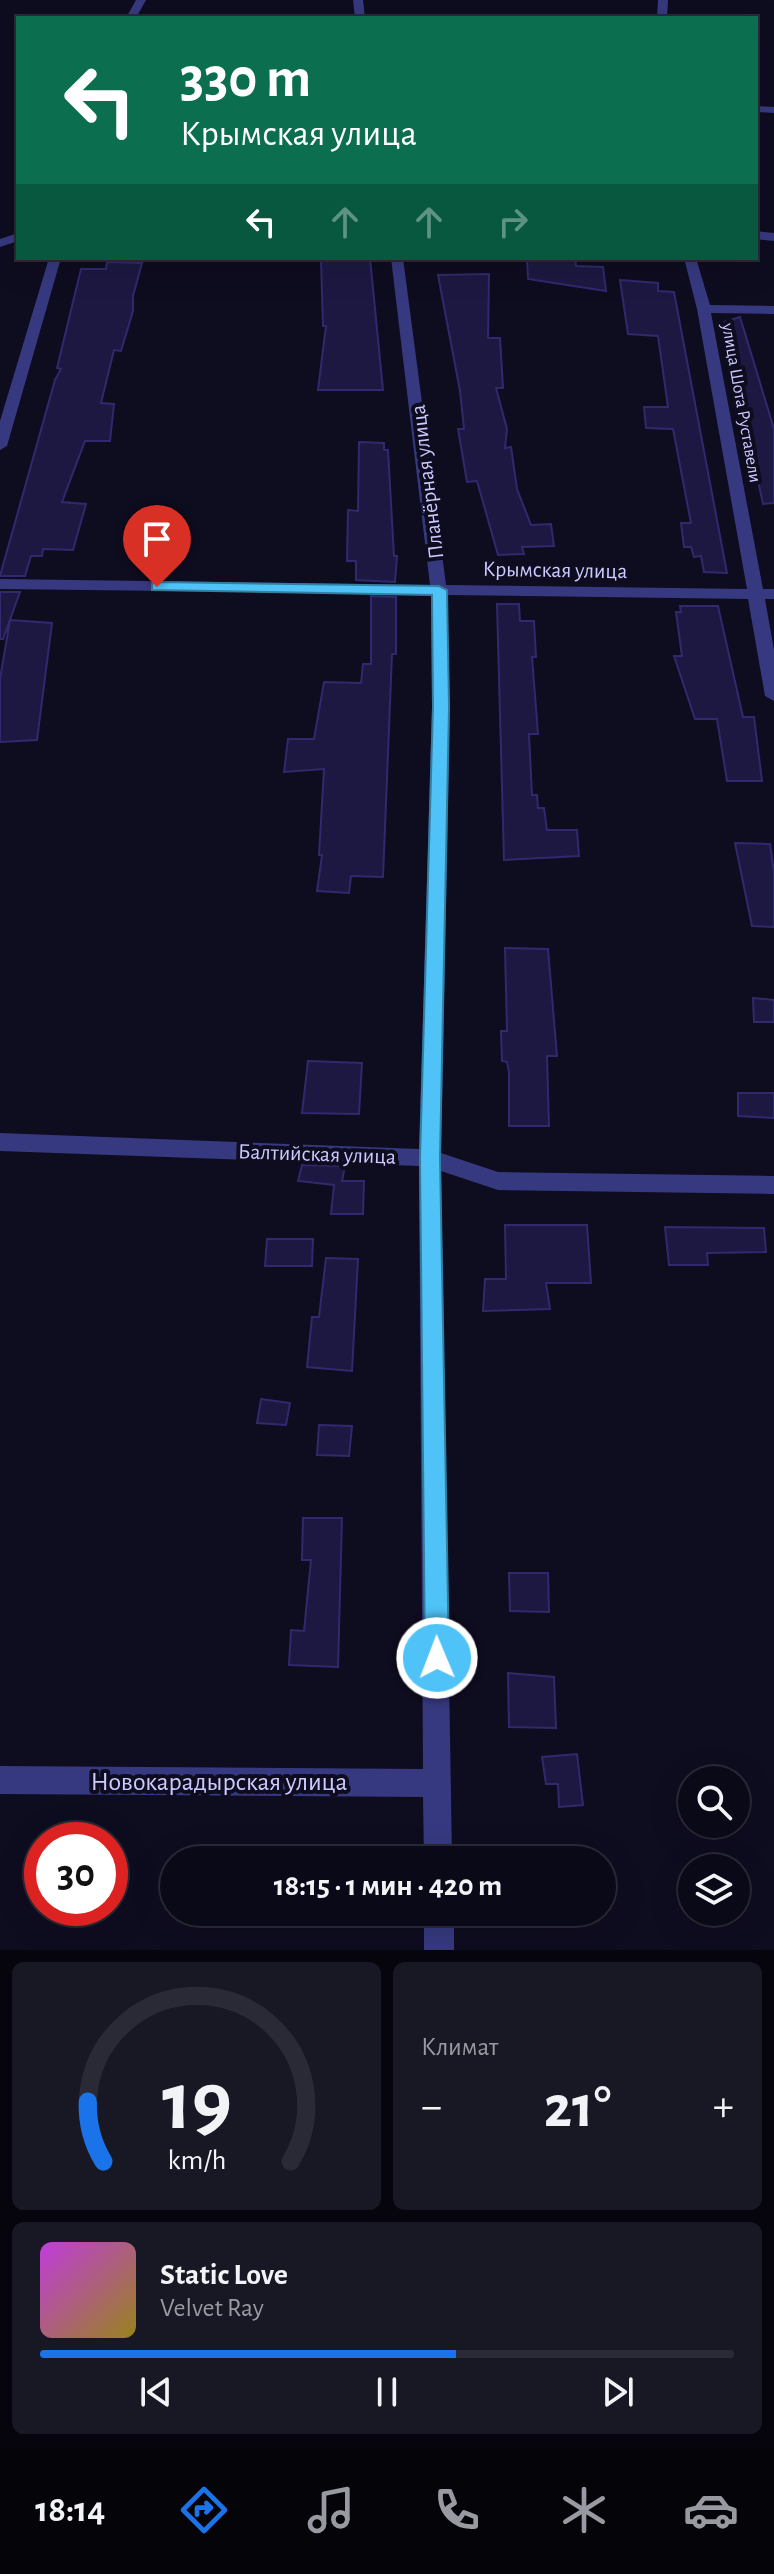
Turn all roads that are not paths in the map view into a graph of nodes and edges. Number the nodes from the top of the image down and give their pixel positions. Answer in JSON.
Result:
{"nodes":[{"id":1,"x":54,"y":260,"type":"edge"},
{"id":2,"x":397,"y":260,"type":"edge"},
{"id":3,"x":691,"y":260,"type":"edge"},
{"id":4,"x":704,"y":309,"type":"junction"},
{"id":5,"x":774,"y":310,"type":"edge"},
{"id":6,"x":0,"y":446,"type":"edge"},
{"id":7,"x":0,"y":584,"type":"edge"},
{"id":8,"x":439,"y":590,"type":"junction"},
{"id":9,"x":754,"y":594,"type":"junction"},
{"id":10,"x":774,"y":594,"type":"edge"},
{"id":11,"x":774,"y":696,"type":"edge"},
{"id":12,"x":0,"y":1142,"type":"edge"},
{"id":13,"x":430,"y":1158,"type":"junction"},
{"id":14,"x":774,"y":1185,"type":"edge"},
{"id":15,"x":0,"y":1780,"type":"edge"},
{"id":16,"x":438,"y":1783,"type":"junction"},
{"id":17,"x":438,"y":1846,"type":"edge"},
{"id":18,"x":439,"y":1926,"type":"edge"},
{"id":19,"x":439,"y":1950,"type":"edge"}],
"edges":[{"from":1,"to":6,"type":"street"},
{"from":2,"to":8,"type":"street","name":"Планёрная улица"},
{"from":3,"to":4,"type":"street","name":"улица Шота Руставели"},
{"from":4,"to":5,"type":"street"},
{"from":4,"to":9,"type":"street","name":"улица Шота Руставели"},
{"from":7,"to":8,"type":"street","name":"Крымская улица"},
{"from":8,"to":9,"type":"street","name":"Крымская улица"},
{"from":8,"to":13,"type":"street","name":"Планёрная улица"},
{"from":9,"to":10,"type":"street","name":"Крымская улица"},
{"from":9,"to":11,"type":"street","name":"улица Шота Руставели"},
{"from":12,"to":13,"type":"street","name":"Балтийская улица"},
{"from":13,"to":14,"type":"street","name":"Балтийская улица"},
{"from":13,"to":16,"type":"street","name":"Планёрная улица"},
{"from":15,"to":16,"type":"street","name":"Новокарадырская улица"},
{"from":16,"to":17,"type":"street","name":"Планёрная улица"},
{"from":18,"to":19,"type":"street"}]}
